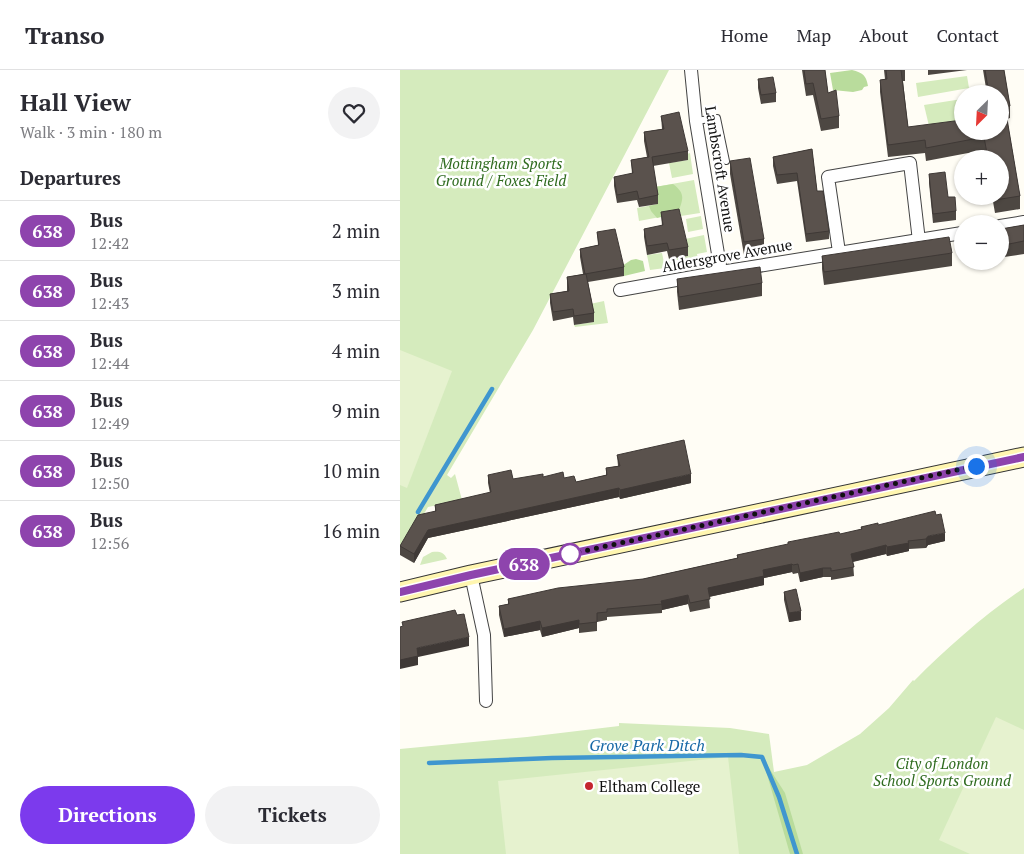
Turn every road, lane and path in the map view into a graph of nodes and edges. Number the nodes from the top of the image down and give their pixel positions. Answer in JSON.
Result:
{"nodes":[{"id":1,"x":691,"y":70,"type":"edge"},
{"id":2,"x":696,"y":121,"type":"junction"},
{"id":3,"x":726,"y":161,"type":"dead end"},
{"id":4,"x":1024,"y":222,"type":"edge"},
{"id":5,"x":1009,"y":224,"type":"edge"},
{"id":6,"x":954,"y":234,"type":"edge"},
{"id":7,"x":919,"y":241,"type":"junction"},
{"id":8,"x":839,"y":252,"type":"junction"},
{"id":9,"x":721,"y":272,"type":"junction"},
{"id":10,"x":620,"y":290,"type":"dead end"},
{"id":11,"x":1024,"y":457,"type":"edge"},
{"id":12,"x":471,"y":575,"type":"junction"},
{"id":13,"x":400,"y":592,"type":"edge"},
{"id":14,"x":486,"y":701,"type":"dead end"}],
"edges":[{"from":1,"to":2,"type":"street","name":"Lambscroft Avenue"},
{"from":2,"to":3,"type":"lane"},
{"from":2,"to":9,"type":"street","name":"Lambscroft Avenue"},
{"from":4,"to":5,"type":"street"},
{"from":6,"to":7,"type":"street","name":"Aldersgrove Avenue"},
{"from":7,"to":8,"type":"street","name":"Aldersgrove Avenue"},
{"from":7,"to":8,"type":"street"},
{"from":8,"to":9,"type":"street","name":"Aldersgrove Avenue"},
{"from":9,"to":10,"type":"street","name":"Aldersgrove Avenue"},
{"from":11,"to":12,"type":"main road"},
{"from":12,"to":13,"type":"main road"},
{"from":12,"to":14,"type":"street"}]}
